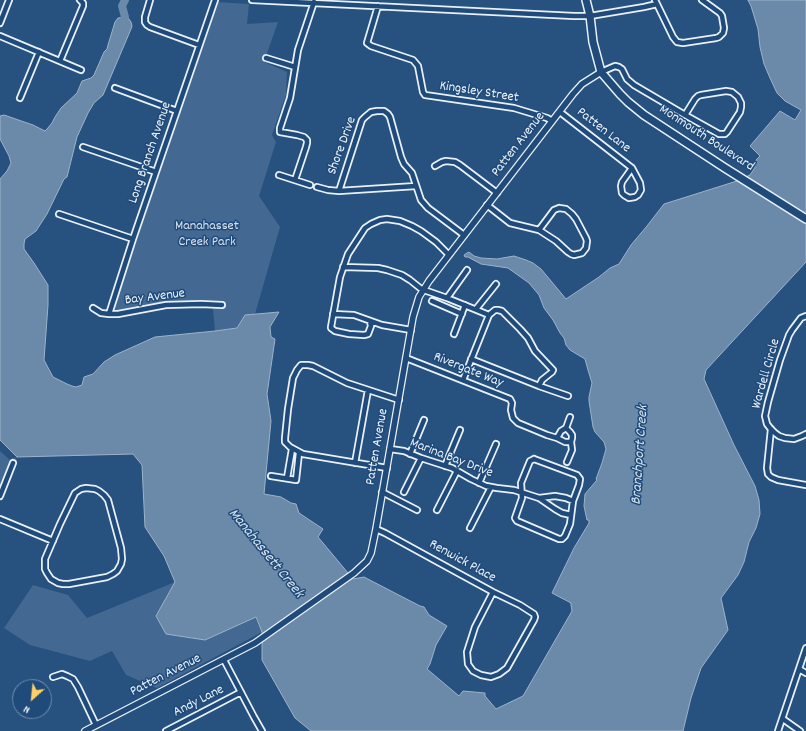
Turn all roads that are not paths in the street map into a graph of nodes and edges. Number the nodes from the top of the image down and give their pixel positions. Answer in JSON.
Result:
{"nodes":[{"id":1,"x":10,"y":0,"type":"edge"},
{"id":2,"x":80,"y":0,"type":"edge"},
{"id":3,"x":150,"y":0,"type":"edge"},
{"id":4,"x":215,"y":0,"type":"edge"},
{"id":5,"x":252,"y":0,"type":"edge"},
{"id":6,"x":385,"y":0,"type":"edge"},
{"id":7,"x":586,"y":0,"type":"edge"},
{"id":8,"x":702,"y":0,"type":"edge"},
{"id":9,"x":314,"y":2,"type":"edge"},
{"id":10,"x":656,"y":2,"type":"edge"},
{"id":11,"x":380,"y":6,"type":"junction"},
{"id":12,"x":590,"y":16,"type":"junction"},
{"id":13,"x":0,"y":23,"type":"edge"},
{"id":14,"x":0,"y":36,"type":"edge"},
{"id":15,"x":199,"y":45,"type":"junction"},
{"id":16,"x":39,"y":52,"type":"junction"},
{"id":17,"x":266,"y":58,"type":"dead end"},
{"id":18,"x":60,"y":61,"type":"junction"},
{"id":19,"x":295,"y":67,"type":"junction"},
{"id":20,"x":81,"y":70,"type":"dead end"},
{"id":21,"x":601,"y":72,"type":"junction"},
{"id":22,"x":116,"y":88,"type":"dead end"},
{"id":23,"x":20,"y":98,"type":"dead end"},
{"id":24,"x":177,"y":111,"type":"junction"},
{"id":25,"x":560,"y":112,"type":"junction"},
{"id":26,"x":685,"y":115,"type":"junction"},
{"id":27,"x":552,"y":121,"type":"junction"},
{"id":28,"x":83,"y":147,"type":"dead end"},
{"id":29,"x":435,"y":166,"type":"dead end"},
{"id":30,"x":632,"y":168,"type":"junction"},
{"id":31,"x":156,"y":172,"type":"junction"},
{"id":32,"x":279,"y":175,"type":"dead end"},
{"id":33,"x":295,"y":180,"type":"junction"},
{"id":34,"x":310,"y":185,"type":"dead end"},
{"id":35,"x":416,"y":186,"type":"junction"},
{"id":36,"x":317,"y":187,"type":"dead end"},
{"id":37,"x":339,"y":191,"type":"junction"},
{"id":38,"x":497,"y":193,"type":"junction"},
{"id":39,"x":487,"y":205,"type":"junction"},
{"id":40,"x":59,"y":214,"type":"dead end"},
{"id":41,"x":806,"y":219,"type":"edge"},
{"id":42,"x":539,"y":230,"type":"junction"},
{"id":43,"x":464,"y":235,"type":"junction"},
{"id":44,"x":133,"y":239,"type":"junction"},
{"id":45,"x":449,"y":255,"type":"junction"},
{"id":46,"x":343,"y":267,"type":"junction"},
{"id":47,"x":467,"y":270,"type":"dead end"},
{"id":48,"x":496,"y":284,"type":"dead end"},
{"id":49,"x":424,"y":290,"type":"junction"},
{"id":50,"x":447,"y":298,"type":"junction"},
{"id":51,"x":432,"y":301,"type":"dead end"},
{"id":52,"x":222,"y":305,"type":"dead end"},
{"id":53,"x":465,"y":305,"type":"junction"},
{"id":54,"x":93,"y":308,"type":"dead end"},
{"id":55,"x":476,"y":309,"type":"junction"},
{"id":56,"x":109,"y":314,"type":"junction"},
{"id":57,"x":333,"y":314,"type":"junction"},
{"id":58,"x":462,"y":314,"type":"junction"},
{"id":59,"x":489,"y":315,"type":"junction"},
{"id":60,"x":806,"y":316,"type":"edge"},
{"id":61,"x":370,"y":321,"type":"junction"},
{"id":62,"x":411,"y":330,"type":"junction"},
{"id":63,"x":454,"y":334,"type":"dead end"},
{"id":64,"x":406,"y":358,"type":"junction"},
{"id":65,"x":471,"y":359,"type":"junction"},
{"id":66,"x":463,"y":380,"type":"junction"},
{"id":67,"x":539,"y":386,"type":"junction"},
{"id":68,"x":368,"y":390,"type":"junction"},
{"id":69,"x":568,"y":396,"type":"dead end"},
{"id":70,"x":399,"y":400,"type":"junction"},
{"id":71,"x":570,"y":417,"type":"dead end"},
{"id":72,"x":424,"y":420,"type":"dead end"},
{"id":73,"x":566,"y":428,"type":"junction"},
{"id":74,"x":771,"y":429,"type":"junction"},
{"id":75,"x":460,"y":430,"type":"dead end"},
{"id":76,"x":806,"y":434,"type":"edge"},
{"id":77,"x":557,"y":438,"type":"junction"},
{"id":78,"x":571,"y":442,"type":"junction"},
{"id":79,"x":496,"y":444,"type":"dead end"},
{"id":80,"x":292,"y":449,"type":"junction"},
{"id":81,"x":390,"y":449,"type":"junction"},
{"id":82,"x":299,"y":453,"type":"junction"},
{"id":83,"x":410,"y":454,"type":"junction"},
{"id":84,"x":420,"y":458,"type":"junction"},
{"id":85,"x":14,"y":462,"type":"dead end"},
{"id":86,"x":567,"y":462,"type":"dead end"},
{"id":87,"x":355,"y":463,"type":"junction"},
{"id":88,"x":445,"y":466,"type":"junction"},
{"id":89,"x":387,"y":468,"type":"junction"},
{"id":90,"x":457,"y":471,"type":"junction"},
{"id":91,"x":271,"y":476,"type":"dead end"},
{"id":92,"x":287,"y":478,"type":"junction"},
{"id":93,"x":479,"y":483,"type":"junction"},
{"id":94,"x":806,"y":485,"type":"edge"},
{"id":95,"x":491,"y":487,"type":"junction"},
{"id":96,"x":382,"y":492,"type":"junction"},
{"id":97,"x":404,"y":492,"type":"dead end"},
{"id":98,"x":521,"y":492,"type":"junction"},
{"id":99,"x":0,"y":496,"type":"edge"},
{"id":100,"x":539,"y":498,"type":"junction"},
{"id":101,"x":573,"y":501,"type":"junction"},
{"id":102,"x":417,"y":510,"type":"dead end"},
{"id":103,"x":437,"y":510,"type":"dead end"},
{"id":104,"x":570,"y":515,"type":"junction"},
{"id":105,"x":0,"y":519,"type":"edge"},
{"id":106,"x":470,"y":528,"type":"dead end"},
{"id":107,"x":376,"y":529,"type":"junction"},
{"id":108,"x":53,"y":541,"type":"junction"},
{"id":109,"x":493,"y":592,"type":"junction"},
{"id":110,"x":806,"y":648,"type":"edge"},
{"id":111,"x":224,"y":660,"type":"junction"},
{"id":112,"x":799,"y":669,"type":"junction"},
{"id":113,"x":806,"y":673,"type":"edge"},
{"id":114,"x":53,"y":677,"type":"dead end"},
{"id":115,"x":241,"y":692,"type":"junction"},
{"id":116,"x":783,"y":719,"type":"junction"},
{"id":117,"x":96,"y":725,"type":"junction"},
{"id":118,"x":85,"y":731,"type":"edge"},
{"id":119,"x":166,"y":731,"type":"edge"},
{"id":120,"x":262,"y":731,"type":"edge"},
{"id":121,"x":778,"y":731,"type":"edge"},
{"id":122,"x":800,"y":731,"type":"edge"}],
"edges":[{"from":1,"to":13,"type":"street"},
{"from":2,"to":18,"type":"street"},
{"from":3,"to":15,"type":"street"},
{"from":4,"to":15,"type":"street","name":"Long Branch Avenue"},
{"from":5,"to":9,"type":"street"},
{"from":6,"to":11,"type":"street"},
{"from":7,"to":12,"type":"main road"},
{"from":8,"to":10,"type":"street"},
{"from":9,"to":11,"type":"street"},
{"from":9,"to":19,"type":"street"},
{"from":10,"to":12,"type":"street"},
{"from":11,"to":12,"type":"street"},
{"from":11,"to":27,"type":"street","name":"Kingsley Street"},
{"from":12,"to":21,"type":"main road"},
{"from":14,"to":16,"type":"street"},
{"from":15,"to":24,"type":"street","name":"Long Branch Avenue"},
{"from":16,"to":18,"type":"street"},
{"from":16,"to":23,"type":"street"},
{"from":17,"to":19,"type":"street"},
{"from":18,"to":20,"type":"street"},
{"from":19,"to":33,"type":"street"},
{"from":21,"to":25,"type":"street","name":"Patten Avenue"},
{"from":21,"to":26,"type":"street"},
{"from":21,"to":41,"type":"main road","name":"Monmouth Boulevard"},
{"from":22,"to":24,"type":"street"},
{"from":24,"to":31,"type":"street","name":"Long Branch Avenue"},
{"from":25,"to":27,"type":"street","name":"Patten Avenue"},
{"from":25,"to":30,"type":"street","name":"Patten Lane"},
{"from":26,"to":26,"type":"street"},
{"from":27,"to":38,"type":"street","name":"Patten Avenue"},
{"from":28,"to":31,"type":"street"},
{"from":29,"to":38,"type":"street"},
{"from":30,"to":30,"type":"street","name":"Patten Lane"},
{"from":31,"to":44,"type":"street","name":"Long Branch Avenue"},
{"from":32,"to":33,"type":"street"},
{"from":33,"to":34,"type":"street"},
{"from":35,"to":37,"type":"street","name":"Shore Drive"},
{"from":35,"to":37,"type":"street","name":"Shore Drive"},
{"from":35,"to":43,"type":"street","name":"Shore Drive"},
{"from":36,"to":37,"type":"street","name":"Shore Drive"},
{"from":38,"to":39,"type":"street","name":"Patten Avenue"},
{"from":39,"to":42,"type":"street"},
{"from":39,"to":43,"type":"street","name":"Patten Avenue"},
{"from":40,"to":44,"type":"street"},
{"from":42,"to":42,"type":"street"},
{"from":43,"to":45,"type":"street","name":"Patten Avenue"},
{"from":44,"to":56,"type":"street","name":"Long Branch Avenue"},
{"from":45,"to":46,"type":"street"},
{"from":45,"to":49,"type":"street","name":"Patten Avenue"},
{"from":46,"to":49,"type":"street"},
{"from":46,"to":57,"type":"street"},
{"from":47,"to":50,"type":"street"},
{"from":48,"to":55,"type":"street"},
{"from":49,"to":50,"type":"street"},
{"from":49,"to":62,"type":"street","name":"Patten Avenue"},
{"from":50,"to":53,"type":"street"},
{"from":51,"to":58,"type":"street"},
{"from":52,"to":56,"type":"street","name":"Bay Avenue"},
{"from":53,"to":55,"type":"street"},
{"from":53,"to":58,"type":"street"},
{"from":54,"to":56,"type":"street","name":"Bay Avenue"},
{"from":55,"to":59,"type":"street"},
{"from":57,"to":61,"type":"street"},
{"from":57,"to":61,"type":"street"},
{"from":58,"to":63,"type":"street"},
{"from":59,"to":65,"type":"street"},
{"from":59,"to":67,"type":"street"},
{"from":60,"to":74,"type":"street","name":"Wardell Circle"},
{"from":61,"to":62,"type":"street"},
{"from":62,"to":64,"type":"street","name":"Patten Avenue"},
{"from":64,"to":66,"type":"street","name":"Rivergate Way"},
{"from":64,"to":70,"type":"street","name":"Patten Avenue"},
{"from":65,"to":66,"type":"street"},
{"from":65,"to":67,"type":"street"},
{"from":66,"to":77,"type":"street","name":"Rivergate Way"},
{"from":67,"to":69,"type":"street"},
{"from":68,"to":70,"type":"street"},
{"from":68,"to":80,"type":"street"},
{"from":68,"to":87,"type":"street"},
{"from":70,"to":81,"type":"street","name":"Patten Avenue"},
{"from":71,"to":73,"type":"street"},
{"from":72,"to":83,"type":"street"},
{"from":73,"to":77,"type":"street"},
{"from":73,"to":78,"type":"street"},
{"from":74,"to":76,"type":"street","name":"Wardell Circle"},
{"from":74,"to":94,"type":"street"},
{"from":75,"to":88,"type":"street"},
{"from":77,"to":78,"type":"street","name":"Rivergate Way"},
{"from":78,"to":86,"type":"street"},
{"from":79,"to":93,"type":"street"},
{"from":80,"to":82,"type":"street"},
{"from":80,"to":92,"type":"street"},
{"from":81,"to":83,"type":"street","name":"Marina Bay Drive"},
{"from":81,"to":89,"type":"street","name":"Patten Avenue"},
{"from":82,"to":87,"type":"street"},
{"from":82,"to":92,"type":"street"},
{"from":83,"to":84,"type":"street","name":"Marina Bay Drive"},
{"from":84,"to":88,"type":"street","name":"Marina Bay Drive"},
{"from":84,"to":97,"type":"street"},
{"from":85,"to":99,"type":"street"},
{"from":87,"to":89,"type":"street"},
{"from":88,"to":90,"type":"street","name":"Marina Bay Drive"},
{"from":89,"to":96,"type":"street","name":"Patten Avenue"},
{"from":90,"to":93,"type":"street","name":"Marina Bay Drive"},
{"from":90,"to":103,"type":"street"},
{"from":91,"to":92,"type":"street"},
{"from":93,"to":95,"type":"street","name":"Marina Bay Drive"},
{"from":95,"to":98,"type":"street","name":"Marina Bay Drive"},
{"from":95,"to":106,"type":"street"},
{"from":96,"to":102,"type":"street"},
{"from":96,"to":107,"type":"street","name":"Patten Avenue"},
{"from":98,"to":100,"type":"street","name":"Marina Bay Drive"},
{"from":98,"to":101,"type":"street"},
{"from":98,"to":104,"type":"street"},
{"from":100,"to":101,"type":"street"},
{"from":100,"to":104,"type":"street","name":"Marina Bay Drive"},
{"from":101,"to":104,"type":"street"},
{"from":105,"to":108,"type":"street"},
{"from":107,"to":109,"type":"street","name":"Renwick Place"},
{"from":107,"to":111,"type":"street","name":"Patten Avenue"},
{"from":108,"to":108,"type":"street"},
{"from":109,"to":109,"type":"street","name":"Renwick Place"},
{"from":110,"to":112,"type":"street"},
{"from":111,"to":115,"type":"street"},
{"from":111,"to":117,"type":"street","name":"Patten Avenue"},
{"from":112,"to":113,"type":"street"},
{"from":112,"to":116,"type":"street"},
{"from":114,"to":117,"type":"street"},
{"from":115,"to":119,"type":"street","name":"Andy Lane"},
{"from":115,"to":120,"type":"street"},
{"from":116,"to":121,"type":"street"},
{"from":116,"to":122,"type":"street"},
{"from":117,"to":118,"type":"street","name":"Patten Avenue"}]}
